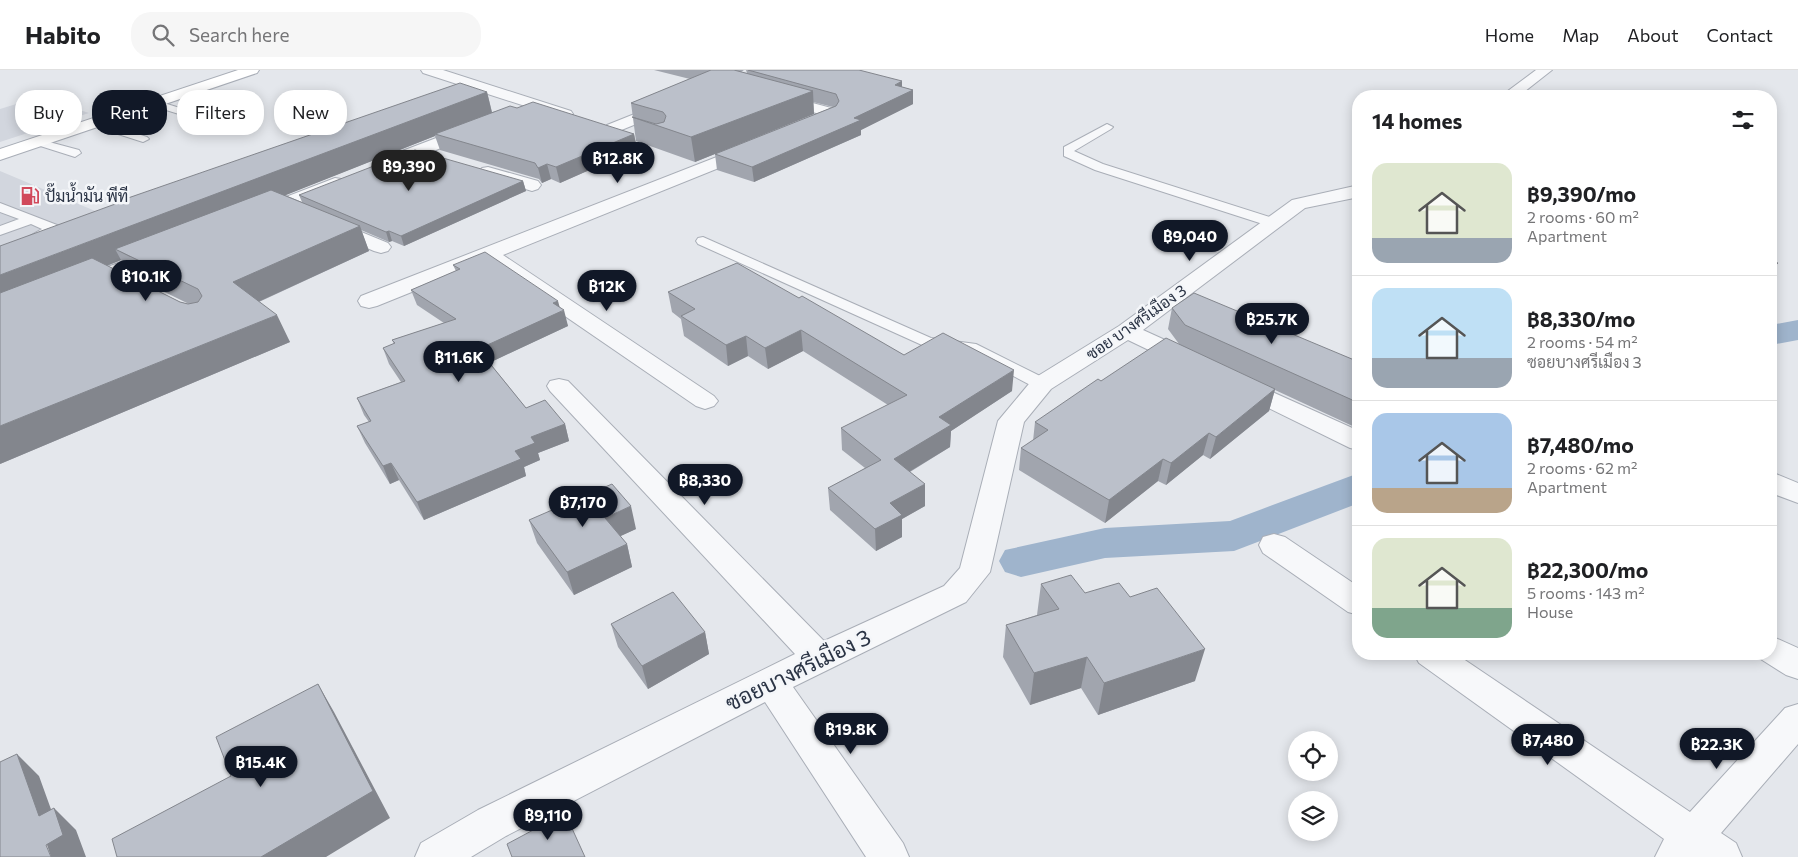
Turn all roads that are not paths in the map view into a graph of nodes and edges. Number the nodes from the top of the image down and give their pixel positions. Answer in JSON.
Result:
{"nodes":[{"id":1,"x":252,"y":70,"type":"edge"},
{"id":2,"x":428,"y":70,"type":"edge"},
{"id":3,"x":1545,"y":70,"type":"edge"},
{"id":4,"x":1517,"y":90,"type":"edge"},
{"id":5,"x":762,"y":95,"type":"edge"},
{"id":6,"x":685,"y":98,"type":"edge"},
{"id":7,"x":167,"y":99,"type":"edge"},
{"id":8,"x":532,"y":105,"type":"junction"},
{"id":9,"x":506,"y":116,"type":"edge"},
{"id":10,"x":578,"y":118,"type":"edge"},
{"id":11,"x":488,"y":123,"type":"edge"},
{"id":12,"x":596,"y":123,"type":"edge"},
{"id":13,"x":92,"y":124,"type":"edge"},
{"id":14,"x":1107,"y":126,"type":"dead end"},
{"id":15,"x":614,"y":128,"type":"junction"},
{"id":16,"x":129,"y":135,"type":"edge"},
{"id":17,"x":784,"y":135,"type":"edge"},
{"id":18,"x":641,"y":136,"type":"dead end"},
{"id":19,"x":143,"y":140,"type":"dead end"},
{"id":20,"x":38,"y":142,"type":"junction"},
{"id":21,"x":766,"y":142,"type":"edge"},
{"id":22,"x":416,"y":151,"type":"junction"},
{"id":23,"x":75,"y":153,"type":"dead end"},
{"id":24,"x":0,"y":154,"type":"edge"},
{"id":25,"x":443,"y":159,"type":"edge"},
{"id":26,"x":470,"y":167,"type":"edge"},
{"id":27,"x":532,"y":185,"type":"dead end"},
{"id":28,"x":1352,"y":193,"type":"edge"},
{"id":29,"x":281,"y":205,"type":"junction"},
{"id":30,"x":0,"y":207,"type":"edge"},
{"id":31,"x":30,"y":220,"type":"junction"},
{"id":32,"x":245,"y":220,"type":"edge"},
{"id":33,"x":1274,"y":223,"type":"junction"},
{"id":34,"x":0,"y":231,"type":"edge"},
{"id":35,"x":703,"y":241,"type":"dead end"},
{"id":36,"x":180,"y":245,"type":"edge"},
{"id":37,"x":381,"y":247,"type":"dead end"},
{"id":38,"x":488,"y":254,"type":"junction"},
{"id":39,"x":0,"y":259,"type":"edge"},
{"id":40,"x":107,"y":274,"type":"junction"},
{"id":41,"x":133,"y":287,"type":"edge"},
{"id":42,"x":62,"y":292,"type":"edge"},
{"id":43,"x":369,"y":301,"type":"dead end"},
{"id":44,"x":1127,"y":330,"type":"junction"},
{"id":45,"x":1042,"y":384,"type":"junction"},
{"id":46,"x":559,"y":386,"type":"dead end"},
{"id":47,"x":705,"y":401,"type":"dead end"},
{"id":48,"x":1352,"y":439,"type":"edge"},
{"id":49,"x":1777,"y":484,"type":"edge"},
{"id":50,"x":1798,"y":494,"type":"edge"},
{"id":51,"x":1274,"y":544,"type":"dead end"},
{"id":52,"x":1352,"y":598,"type":"edge"},
{"id":53,"x":1777,"y":653,"type":"edge"},
{"id":54,"x":819,"y":658,"type":"junction"},
{"id":55,"x":1439,"y":660,"type":"edge"},
{"id":56,"x":1798,"y":665,"type":"edge"},
{"id":57,"x":771,"y":684,"type":"junction"},
{"id":58,"x":1798,"y":719,"type":"edge"},
{"id":59,"x":1697,"y":850,"type":"edge"},
{"id":60,"x":435,"y":857,"type":"edge"},
{"id":61,"x":889,"y":857,"type":"edge"}],
"edges":[{"from":1,"to":7,"type":"main road"},
{"from":2,"to":8,"type":"street"},
{"from":3,"to":4,"type":"street"},
{"from":5,"to":17,"type":"street"},
{"from":6,"to":15,"type":"street"},
{"from":8,"to":9,"type":"street"},
{"from":8,"to":10,"type":"street"},
{"from":11,"to":22,"type":"street"},
{"from":12,"to":15,"type":"street"},
{"from":13,"to":20,"type":"main road"},
{"from":14,"to":33,"type":"lane"},
{"from":15,"to":18,"type":"street"},
{"from":16,"to":19,"type":"lane"},
{"from":20,"to":23,"type":"lane"},
{"from":20,"to":24,"type":"main road"},
{"from":21,"to":38,"type":"street"},
{"from":22,"to":25,"type":"street"},
{"from":22,"to":29,"type":"street"},
{"from":26,"to":27,"type":"street"},
{"from":28,"to":33,"type":"street","name":"ซอย บางศรีเมือง 3"},
{"from":29,"to":32,"type":"street"},
{"from":29,"to":37,"type":"street"},
{"from":30,"to":31,"type":"lane"},
{"from":31,"to":34,"type":"lane"},
{"from":31,"to":39,"type":"lane"},
{"from":33,"to":44,"type":"street","name":"ซอย บางศรีเมือง 3"},
{"from":35,"to":45,"type":"lane"},
{"from":36,"to":40,"type":"street"},
{"from":38,"to":43,"type":"street"},
{"from":38,"to":47,"type":"street"},
{"from":40,"to":41,"type":"street"},
{"from":40,"to":42,"type":"street"},
{"from":44,"to":45,"type":"street","name":"ซอย บางศรีเมือง 3"},
{"from":44,"to":48,"type":"street"},
{"from":45,"to":54,"type":"street","name":"ซอยบางศรีเมือง 3"},
{"from":46,"to":54,"type":"street"},
{"from":49,"to":50,"type":"street"},
{"from":51,"to":52,"type":"street"},
{"from":53,"to":56,"type":"street"},
{"from":54,"to":57,"type":"street","name":"ซอยบางศรีเมือง 3"},
{"from":55,"to":59,"type":"street"},
{"from":57,"to":60,"type":"street","name":"ซอยบางศรีเมือง 3"},
{"from":57,"to":61,"type":"street"},
{"from":58,"to":59,"type":"street"}]}
